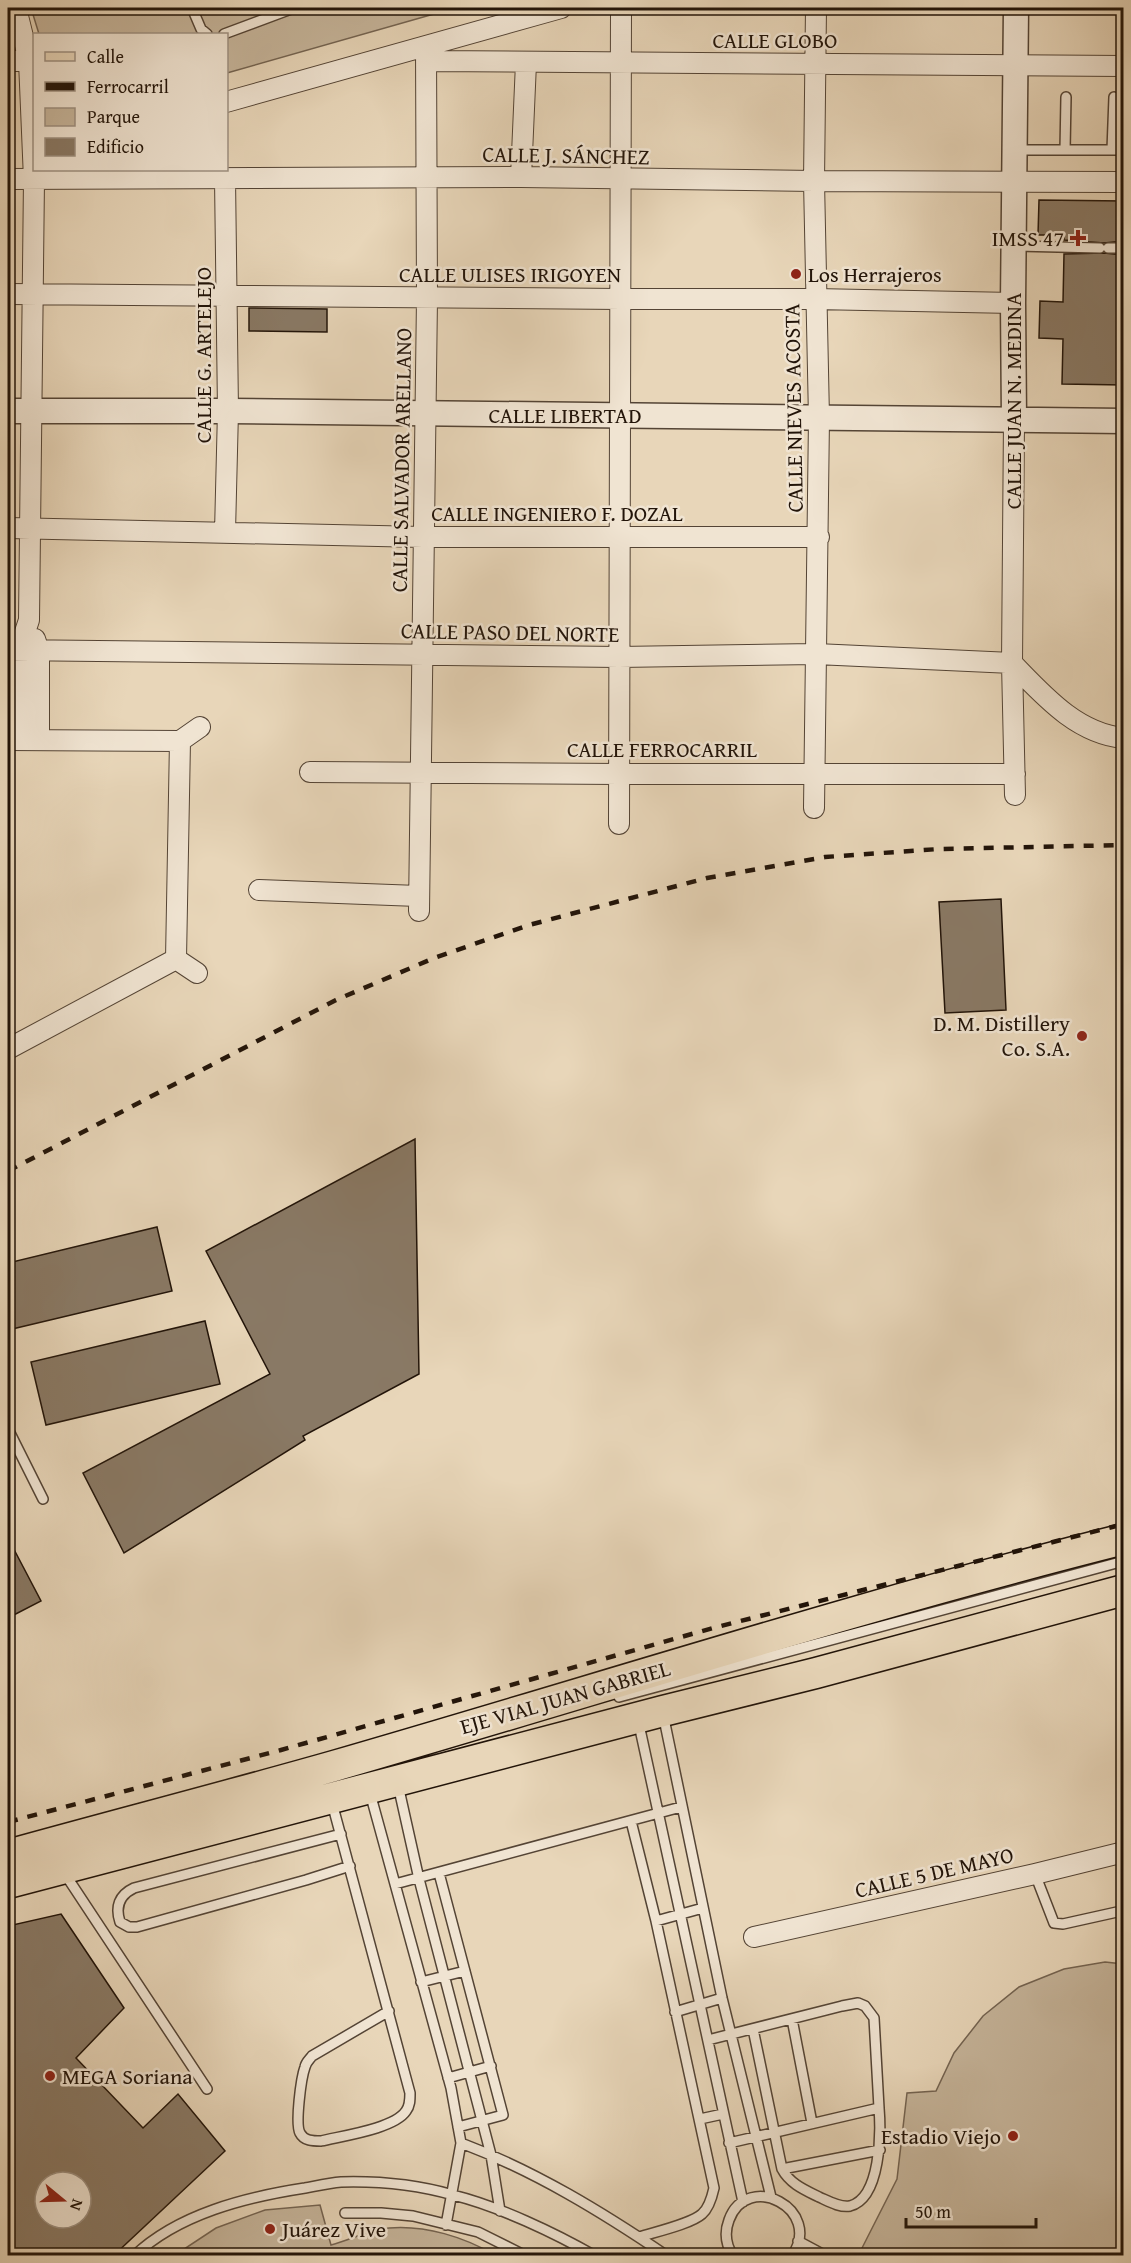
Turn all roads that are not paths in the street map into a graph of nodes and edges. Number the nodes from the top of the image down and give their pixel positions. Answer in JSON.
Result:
{"nodes":[{"id":1,"x":16,"y":8,"type":"edge"},
{"id":2,"x":192,"y":8,"type":"edge"},
{"id":3,"x":294,"y":8,"type":"edge"},
{"id":4,"x":561,"y":8,"type":"edge"},
{"id":5,"x":621,"y":8,"type":"edge"},
{"id":6,"x":816,"y":8,"type":"edge"},
{"id":7,"x":1016,"y":8,"type":"edge"},
{"id":8,"x":206,"y":33,"type":"edge"},
{"id":9,"x":227,"y":33,"type":"edge"},
{"id":10,"x":427,"y":53,"type":"junction"},
{"id":11,"x":8,"y":61,"type":"edge"},
{"id":12,"x":29,"y":61,"type":"junction"},
{"id":13,"x":526,"y":63,"type":"junction"},
{"id":14,"x":621,"y":63,"type":"junction"},
{"id":15,"x":816,"y":64,"type":"junction"},
{"id":16,"x":1016,"y":65,"type":"junction"},
{"id":17,"x":1124,"y":66,"type":"edge"},
{"id":18,"x":1066,"y":97,"type":"dead end"},
{"id":19,"x":1114,"y":97,"type":"dead end"},
{"id":20,"x":228,"y":102,"type":"edge"},
{"id":21,"x":33,"y":134,"type":"edge"},
{"id":22,"x":1014,"y":150,"type":"junction"},
{"id":23,"x":1065,"y":150,"type":"junction"},
{"id":24,"x":1112,"y":150,"type":"junction"},
{"id":25,"x":1124,"y":150,"type":"edge"},
{"id":26,"x":34,"y":171,"type":"edge"},
{"id":27,"x":521,"y":177,"type":"junction"},
{"id":28,"x":225,"y":178,"type":"junction"},
{"id":29,"x":426,"y":178,"type":"junction"},
{"id":30,"x":8,"y":179,"type":"edge"},
{"id":31,"x":34,"y":179,"type":"junction"},
{"id":32,"x":621,"y":179,"type":"junction"},
{"id":33,"x":814,"y":181,"type":"junction"},
{"id":34,"x":1014,"y":182,"type":"junction"},
{"id":35,"x":1124,"y":182,"type":"edge"},
{"id":36,"x":1014,"y":246,"type":"junction"},
{"id":37,"x":1124,"y":248,"type":"edge"},
{"id":38,"x":8,"y":294,"type":"edge"},
{"id":39,"x":32,"y":294,"type":"junction"},
{"id":40,"x":226,"y":295,"type":"junction"},
{"id":41,"x":427,"y":298,"type":"junction"},
{"id":42,"x":621,"y":299,"type":"junction"},
{"id":43,"x":815,"y":299,"type":"junction"},
{"id":44,"x":1013,"y":303,"type":"junction"},
{"id":45,"x":8,"y":411,"type":"edge"},
{"id":46,"x":32,"y":411,"type":"junction"},
{"id":47,"x":228,"y":411,"type":"junction"},
{"id":48,"x":426,"y":415,"type":"junction"},
{"id":49,"x":620,"y":415,"type":"junction"},
{"id":50,"x":819,"y":418,"type":"junction"},
{"id":51,"x":1014,"y":420,"type":"junction"},
{"id":52,"x":1124,"y":421,"type":"edge"},
{"id":53,"x":8,"y":528,"type":"edge"},
{"id":54,"x":31,"y":528,"type":"junction"},
{"id":55,"x":225,"y":532,"type":"junction"},
{"id":56,"x":423,"y":537,"type":"junction"},
{"id":57,"x":620,"y":537,"type":"junction"},
{"id":58,"x":819,"y":537,"type":"junction"},
{"id":59,"x":29,"y":620,"type":"junction"},
{"id":60,"x":13,"y":650,"type":"edge"},
{"id":61,"x":39,"y":651,"type":"junction"},
{"id":62,"x":816,"y":654,"type":"junction"},
{"id":63,"x":423,"y":655,"type":"junction"},
{"id":64,"x":619,"y":657,"type":"junction"},
{"id":65,"x":1012,"y":663,"type":"junction"},
{"id":66,"x":200,"y":726,"type":"dead end"},
{"id":67,"x":1124,"y":738,"type":"edge"},
{"id":68,"x":39,"y":739,"type":"junction"},
{"id":69,"x":13,"y":740,"type":"edge"},
{"id":70,"x":180,"y":741,"type":"junction"},
{"id":71,"x":310,"y":772,"type":"dead end"},
{"id":72,"x":421,"y":772,"type":"junction"},
{"id":73,"x":814,"y":772,"type":"junction"},
{"id":74,"x":619,"y":774,"type":"junction"},
{"id":75,"x":1015,"y":774,"type":"junction"},
{"id":76,"x":1015,"y":795,"type":"dead end"},
{"id":77,"x":814,"y":808,"type":"dead end"},
{"id":78,"x":619,"y":824,"type":"dead end"},
{"id":79,"x":259,"y":890,"type":"dead end"},
{"id":80,"x":176,"y":959,"type":"junction"},
{"id":81,"x":196,"y":973,"type":"dead end"},
{"id":82,"x":8,"y":1049,"type":"edge"},
{"id":83,"x":8,"y":1429,"type":"edge"},
{"id":84,"x":43,"y":1499,"type":"dead end"},
{"id":85,"x":1124,"y":1539,"type":"edge"},
{"id":86,"x":1124,"y":1561,"type":"edge"},
{"id":87,"x":1124,"y":1590,"type":"edge"},
{"id":88,"x":611,"y":1699,"type":"dead end"},
{"id":89,"x":650,"y":1714,"type":"junction"},
{"id":90,"x":520,"y":1724,"type":"dead end"},
{"id":91,"x":497,"y":1738,"type":"junction"},
{"id":92,"x":332,"y":1766,"type":"junction"},
{"id":93,"x":383,"y":1784,"type":"junction"},
{"id":94,"x":331,"y":1798,"type":"junction"},
{"id":95,"x":681,"y":1808,"type":"junction"},
{"id":96,"x":659,"y":1814,"type":"junction"},
{"id":97,"x":631,"y":1821,"type":"junction"},
{"id":98,"x":341,"y":1834,"type":"junction"},
{"id":99,"x":8,"y":1836,"type":"edge"},
{"id":100,"x":1124,"y":1852,"type":"edge"},
{"id":101,"x":8,"y":1855,"type":"edge"},
{"id":102,"x":350,"y":1866,"type":"junction"},
{"id":103,"x":62,"y":1869,"type":"junction"},
{"id":104,"x":439,"y":1873,"type":"junction"},
{"id":105,"x":1035,"y":1874,"type":"junction"},
{"id":106,"x":420,"y":1879,"type":"junction"},
{"id":107,"x":8,"y":1883,"type":"edge"},
{"id":108,"x":395,"y":1884,"type":"junction"},
{"id":109,"x":703,"y":1908,"type":"junction"},
{"id":110,"x":1117,"y":1912,"type":"dead end"},
{"id":111,"x":680,"y":1913,"type":"junction"},
{"id":112,"x":656,"y":1921,"type":"junction"},
{"id":113,"x":754,"y":1937,"type":"dead end"},
{"id":114,"x":465,"y":1971,"type":"junction"},
{"id":115,"x":446,"y":1976,"type":"junction"},
{"id":116,"x":421,"y":1982,"type":"junction"},
{"id":117,"x":722,"y":1998,"type":"junction"},
{"id":118,"x":700,"y":2005,"type":"junction"},
{"id":119,"x":389,"y":2011,"type":"junction"},
{"id":120,"x":675,"y":2012,"type":"junction"},
{"id":121,"x":792,"y":2019,"type":"junction"},
{"id":122,"x":753,"y":2029,"type":"junction"},
{"id":123,"x":731,"y":2034,"type":"junction"},
{"id":124,"x":708,"y":2040,"type":"junction"},
{"id":125,"x":491,"y":2066,"type":"junction"},
{"id":126,"x":470,"y":2072,"type":"junction"},
{"id":127,"x":448,"y":2078,"type":"junction"},
{"id":128,"x":207,"y":2089,"type":"dead end"},
{"id":129,"x":879,"y":2108,"type":"junction"},
{"id":130,"x":723,"y":2114,"type":"junction"},
{"id":131,"x":700,"y":2119,"type":"junction"},
{"id":132,"x":483,"y":2121,"type":"junction"},
{"id":133,"x":812,"y":2123,"type":"junction"},
{"id":134,"x":458,"y":2127,"type":"junction"},
{"id":135,"x":774,"y":2131,"type":"junction"},
{"id":136,"x":756,"y":2136,"type":"junction"},
{"id":137,"x":729,"y":2143,"type":"junction"},
{"id":138,"x":461,"y":2144,"type":"junction"},
{"id":139,"x":880,"y":2150,"type":"junction"},
{"id":140,"x":491,"y":2155,"type":"junction"},
{"id":141,"x":782,"y":2169,"type":"junction"},
{"id":142,"x":453,"y":2194,"type":"junction"},
{"id":143,"x":771,"y":2197,"type":"junction"},
{"id":144,"x":743,"y":2202,"type":"junction"},
{"id":145,"x":500,"y":2211,"type":"junction"},
{"id":146,"x":345,"y":2213,"type":"dead end"},
{"id":147,"x":446,"y":2225,"type":"junction"},
{"id":148,"x":639,"y":2237,"type":"junction"},
{"id":149,"x":798,"y":2241,"type":"junction"},
{"id":150,"x":571,"y":2242,"type":"junction"},
{"id":151,"x":134,"y":2256,"type":"edge"},
{"id":152,"x":526,"y":2256,"type":"edge"},
{"id":153,"x":577,"y":2256,"type":"edge"},
{"id":154,"x":595,"y":2256,"type":"edge"},
{"id":155,"x":667,"y":2256,"type":"edge"},
{"id":156,"x":733,"y":2256,"type":"edge"},
{"id":157,"x":792,"y":2256,"type":"edge"},
{"id":158,"x":826,"y":2256,"type":"edge"}],
"edges":[{"from":1,"to":12,"type":"street"},
{"from":2,"to":8,"type":"lane"},
{"from":3,"to":9,"type":"lane"},
{"from":4,"to":10,"type":"street"},
{"from":5,"to":14,"type":"street"},
{"from":6,"to":15,"type":"street","name":"CALLE NIEVES ACOSTA"},
{"from":7,"to":16,"type":"street","name":"CALLE JUAN N. MEDINA"},
{"from":10,"to":13,"type":"street","name":"CALLE GLOBO"},
{"from":10,"to":20,"type":"street"},
{"from":10,"to":29,"type":"street","name":"CALLE SALVADOR ARELLANO"},
{"from":11,"to":12,"type":"street"},
{"from":12,"to":21,"type":"street"},
{"from":13,"to":14,"type":"street","name":"CALLE GLOBO"},
{"from":13,"to":27,"type":"street"},
{"from":14,"to":15,"type":"street","name":"CALLE GLOBO"},
{"from":14,"to":32,"type":"street"},
{"from":15,"to":16,"type":"street","name":"CALLE GLOBO"},
{"from":15,"to":33,"type":"street","name":"CALLE NIEVES ACOSTA"},
{"from":16,"to":17,"type":"street","name":"CALLE GLOBO"},
{"from":16,"to":22,"type":"street","name":"CALLE JUAN N. MEDINA"},
{"from":18,"to":23,"type":"lane"},
{"from":19,"to":24,"type":"lane"},
{"from":22,"to":23,"type":"lane"},
{"from":22,"to":34,"type":"street","name":"CALLE JUAN N. MEDINA"},
{"from":23,"to":24,"type":"lane"},
{"from":24,"to":25,"type":"lane"},
{"from":26,"to":31,"type":"street"},
{"from":27,"to":29,"type":"street","name":"CALLE J. SÁNCHEZ"},
{"from":27,"to":32,"type":"street","name":"CALLE J. SÁNCHEZ"},
{"from":28,"to":29,"type":"street","name":"CALLE J. SÁNCHEZ"},
{"from":28,"to":31,"type":"street","name":"CALLE J. SÁNCHEZ"},
{"from":28,"to":40,"type":"street","name":"CALLE G. ARTELEJO"},
{"from":29,"to":41,"type":"street","name":"CALLE SALVADOR ARELLANO"},
{"from":30,"to":31,"type":"street","name":"CALLE J. SÁNCHEZ"},
{"from":31,"to":39,"type":"street"},
{"from":32,"to":33,"type":"street","name":"CALLE J. SÁNCHEZ"},
{"from":32,"to":42,"type":"street"},
{"from":33,"to":34,"type":"street","name":"CALLE J. SÁNCHEZ"},
{"from":33,"to":43,"type":"street","name":"CALLE NIEVES ACOSTA"},
{"from":34,"to":35,"type":"street","name":"CALLE J. SÁNCHEZ"},
{"from":34,"to":36,"type":"street","name":"CALLE JUAN N. MEDINA"},
{"from":36,"to":37,"type":"lane"},
{"from":36,"to":44,"type":"street","name":"CALLE JUAN N. MEDINA"},
{"from":38,"to":39,"type":"street","name":"CALLE ULISES IRIGOYEN"},
{"from":39,"to":40,"type":"street","name":"CALLE ULISES IRIGOYEN"},
{"from":39,"to":46,"type":"street"},
{"from":40,"to":41,"type":"street","name":"CALLE ULISES IRIGOYEN"},
{"from":40,"to":47,"type":"street","name":"CALLE G. ARTELEJO"},
{"from":41,"to":42,"type":"street","name":"CALLE ULISES IRIGOYEN"},
{"from":41,"to":48,"type":"street","name":"CALLE SALVADOR ARELLANO"},
{"from":42,"to":43,"type":"street","name":"CALLE ULISES IRIGOYEN"},
{"from":42,"to":49,"type":"street"},
{"from":43,"to":44,"type":"street","name":"CALLE ULISES IRIGOYEN"},
{"from":43,"to":50,"type":"street","name":"CALLE NIEVES ACOSTA"},
{"from":44,"to":51,"type":"street","name":"CALLE JUAN N. MEDINA"},
{"from":45,"to":46,"type":"street","name":"CALLE LIBERTAD"},
{"from":46,"to":47,"type":"street","name":"CALLE LIBERTAD"},
{"from":46,"to":54,"type":"street"},
{"from":47,"to":48,"type":"street","name":"CALLE LIBERTAD"},
{"from":47,"to":55,"type":"street","name":"CALLE G. ARTELEJO"},
{"from":48,"to":49,"type":"street","name":"CALLE LIBERTAD"},
{"from":48,"to":56,"type":"street","name":"CALLE SALVADOR ARELLANO"},
{"from":49,"to":50,"type":"street","name":"CALLE LIBERTAD"},
{"from":49,"to":57,"type":"street"},
{"from":50,"to":51,"type":"street","name":"CALLE LIBERTAD"},
{"from":50,"to":58,"type":"street","name":"CALLE NIEVES ACOSTA"},
{"from":51,"to":52,"type":"street","name":"CALLE LIBERTAD"},
{"from":51,"to":65,"type":"street","name":"CALLE JUAN N. MEDINA"},
{"from":53,"to":54,"type":"street","name":"CALLE INGENIERO F. DOZAL"},
{"from":54,"to":55,"type":"street","name":"CALLE INGENIERO F. DOZAL"},
{"from":54,"to":59,"type":"street"},
{"from":55,"to":56,"type":"street","name":"CALLE INGENIERO F. DOZAL"},
{"from":56,"to":57,"type":"street","name":"CALLE INGENIERO F. DOZAL"},
{"from":56,"to":63,"type":"street","name":"CALLE SALVADOR ARELLANO"},
{"from":57,"to":58,"type":"street","name":"CALLE INGENIERO F. DOZAL"},
{"from":57,"to":64,"type":"street"},
{"from":58,"to":62,"type":"street","name":"CALLE NIEVES ACOSTA"},
{"from":59,"to":60,"type":"street"},
{"from":59,"to":61,"type":"street"},
{"from":60,"to":61,"type":"street","name":"CALLE PASO DEL NORTE"},
{"from":60,"to":69,"type":"street"},
{"from":61,"to":63,"type":"street","name":"CALLE PASO DEL NORTE"},
{"from":61,"to":68,"type":"street"},
{"from":62,"to":64,"type":"street","name":"CALLE PASO DEL NORTE"},
{"from":62,"to":65,"type":"street","name":"CALLE PASO DEL NORTE"},
{"from":62,"to":73,"type":"street","name":"CALLE NIEVES ACOSTA"},
{"from":63,"to":64,"type":"street","name":"CALLE PASO DEL NORTE"},
{"from":63,"to":72,"type":"street","name":"CALLE SALVADOR ARELLANO"},
{"from":64,"to":74,"type":"street"},
{"from":65,"to":67,"type":"street"},
{"from":65,"to":75,"type":"street","name":"CALLE JUAN N. MEDINA"},
{"from":66,"to":70,"type":"street"},
{"from":68,"to":69,"type":"street"},
{"from":68,"to":70,"type":"street"},
{"from":70,"to":80,"type":"street"},
{"from":71,"to":72,"type":"street","name":"CALLE FERROCARRIL"},
{"from":72,"to":74,"type":"street","name":"CALLE FERROCARRIL"},
{"from":72,"to":79,"type":"street","name":"CALLE SALVADOR ARELLANO"},
{"from":73,"to":74,"type":"street","name":"CALLE FERROCARRIL"},
{"from":73,"to":75,"type":"street","name":"CALLE FERROCARRIL"},
{"from":73,"to":77,"type":"street","name":"CALLE NIEVES ACOSTA"},
{"from":74,"to":78,"type":"street"},
{"from":75,"to":76,"type":"street","name":"CALLE JUAN N. MEDINA"},
{"from":80,"to":81,"type":"street"},
{"from":80,"to":82,"type":"street"},
{"from":83,"to":84,"type":"lane"},
{"from":85,"to":91,"type":"main road","name":"EJE VIAL JUAN GABRIEL"},
{"from":86,"to":88,"type":"lane"},
{"from":87,"to":89,"type":"main road","name":"EJE VIAL JUAN GABRIEL"},
{"from":89,"to":91,"type":"main road","name":"EJE VIAL JUAN GABRIEL"},
{"from":89,"to":95,"type":"lane"},
{"from":89,"to":96,"type":"lane"},
{"from":90,"to":91,"type":"lane"},
{"from":91,"to":92,"type":"main road","name":"EJE VIAL JUAN GABRIEL"},
{"from":91,"to":93,"type":"main road","name":"EJE VIAL JUAN GABRIEL"},
{"from":92,"to":99,"type":"main road"},
{"from":92,"to":101,"type":"main road","name":"EJE VIAL JUAN GABRIEL"},
{"from":93,"to":94,"type":"main road","name":"EJE VIAL JUAN GABRIEL"},
{"from":93,"to":106,"type":"lane"},
{"from":93,"to":108,"type":"lane"},
{"from":94,"to":98,"type":"lane"},
{"from":94,"to":103,"type":"main road","name":"EJE VIAL JUAN GABRIEL"},
{"from":95,"to":96,"type":"lane"},
{"from":95,"to":109,"type":"lane"},
{"from":96,"to":97,"type":"lane"},
{"from":96,"to":111,"type":"lane"},
{"from":97,"to":104,"type":"lane"},
{"from":97,"to":112,"type":"lane"},
{"from":98,"to":102,"type":"lane"},
{"from":98,"to":102,"type":"lane"},
{"from":100,"to":105,"type":"street","name":"CALLE 5 DE MAYO"},
{"from":102,"to":119,"type":"lane"},
{"from":103,"to":107,"type":"main road","name":"EJE VIAL JUAN GABRIEL"},
{"from":103,"to":128,"type":"lane"},
{"from":104,"to":106,"type":"lane"},
{"from":104,"to":114,"type":"lane"},
{"from":105,"to":110,"type":"lane"},
{"from":105,"to":113,"type":"street","name":"CALLE 5 DE MAYO"},
{"from":106,"to":108,"type":"lane"},
{"from":106,"to":115,"type":"lane"},
{"from":108,"to":116,"type":"lane"},
{"from":109,"to":111,"type":"lane"},
{"from":109,"to":117,"type":"lane"},
{"from":111,"to":112,"type":"lane"},
{"from":111,"to":118,"type":"lane"},
{"from":112,"to":120,"type":"lane"},
{"from":114,"to":115,"type":"lane"},
{"from":114,"to":125,"type":"lane"},
{"from":115,"to":116,"type":"lane"},
{"from":115,"to":126,"type":"lane"},
{"from":116,"to":127,"type":"lane"},
{"from":117,"to":118,"type":"lane"},
{"from":117,"to":123,"type":"lane"},
{"from":118,"to":120,"type":"lane"},
{"from":118,"to":124,"type":"lane"},
{"from":119,"to":119,"type":"lane"},
{"from":120,"to":131,"type":"lane"},
{"from":121,"to":122,"type":"lane"},
{"from":121,"to":129,"type":"lane"},
{"from":121,"to":133,"type":"lane"},
{"from":122,"to":123,"type":"lane"},
{"from":122,"to":135,"type":"lane"},
{"from":123,"to":124,"type":"lane"},
{"from":123,"to":136,"type":"lane"},
{"from":124,"to":130,"type":"lane"},
{"from":125,"to":126,"type":"lane"},
{"from":125,"to":132,"type":"lane"},
{"from":126,"to":127,"type":"lane"},
{"from":126,"to":132,"type":"lane"},
{"from":127,"to":134,"type":"lane"},
{"from":129,"to":133,"type":"lane"},
{"from":129,"to":139,"type":"lane"},
{"from":130,"to":131,"type":"lane"},
{"from":130,"to":137,"type":"lane"},
{"from":131,"to":148,"type":"lane"},
{"from":132,"to":134,"type":"lane"},
{"from":132,"to":140,"type":"lane"},
{"from":133,"to":135,"type":"lane"},
{"from":134,"to":138,"type":"lane"},
{"from":135,"to":136,"type":"lane"},
{"from":135,"to":141,"type":"lane"},
{"from":136,"to":137,"type":"lane"},
{"from":136,"to":143,"type":"lane"},
{"from":137,"to":144,"type":"lane"},
{"from":138,"to":140,"type":"lane"},
{"from":138,"to":142,"type":"lane"},
{"from":139,"to":141,"type":"lane"},
{"from":139,"to":141,"type":"lane"},
{"from":140,"to":145,"type":"lane"},
{"from":140,"to":148,"type":"lane"},
{"from":142,"to":145,"type":"lane"},
{"from":142,"to":147,"type":"lane"},
{"from":142,"to":151,"type":"lane"},
{"from":143,"to":144,"type":"lane"},
{"from":143,"to":149,"type":"lane"},
{"from":144,"to":156,"type":"lane"},
{"from":145,"to":150,"type":"lane"},
{"from":146,"to":147,"type":"lane"},
{"from":147,"to":152,"type":"lane"},
{"from":148,"to":155,"type":"lane"},
{"from":149,"to":157,"type":"lane"},
{"from":149,"to":158,"type":"lane"},
{"from":150,"to":153,"type":"lane"},
{"from":150,"to":154,"type":"lane"}]}
